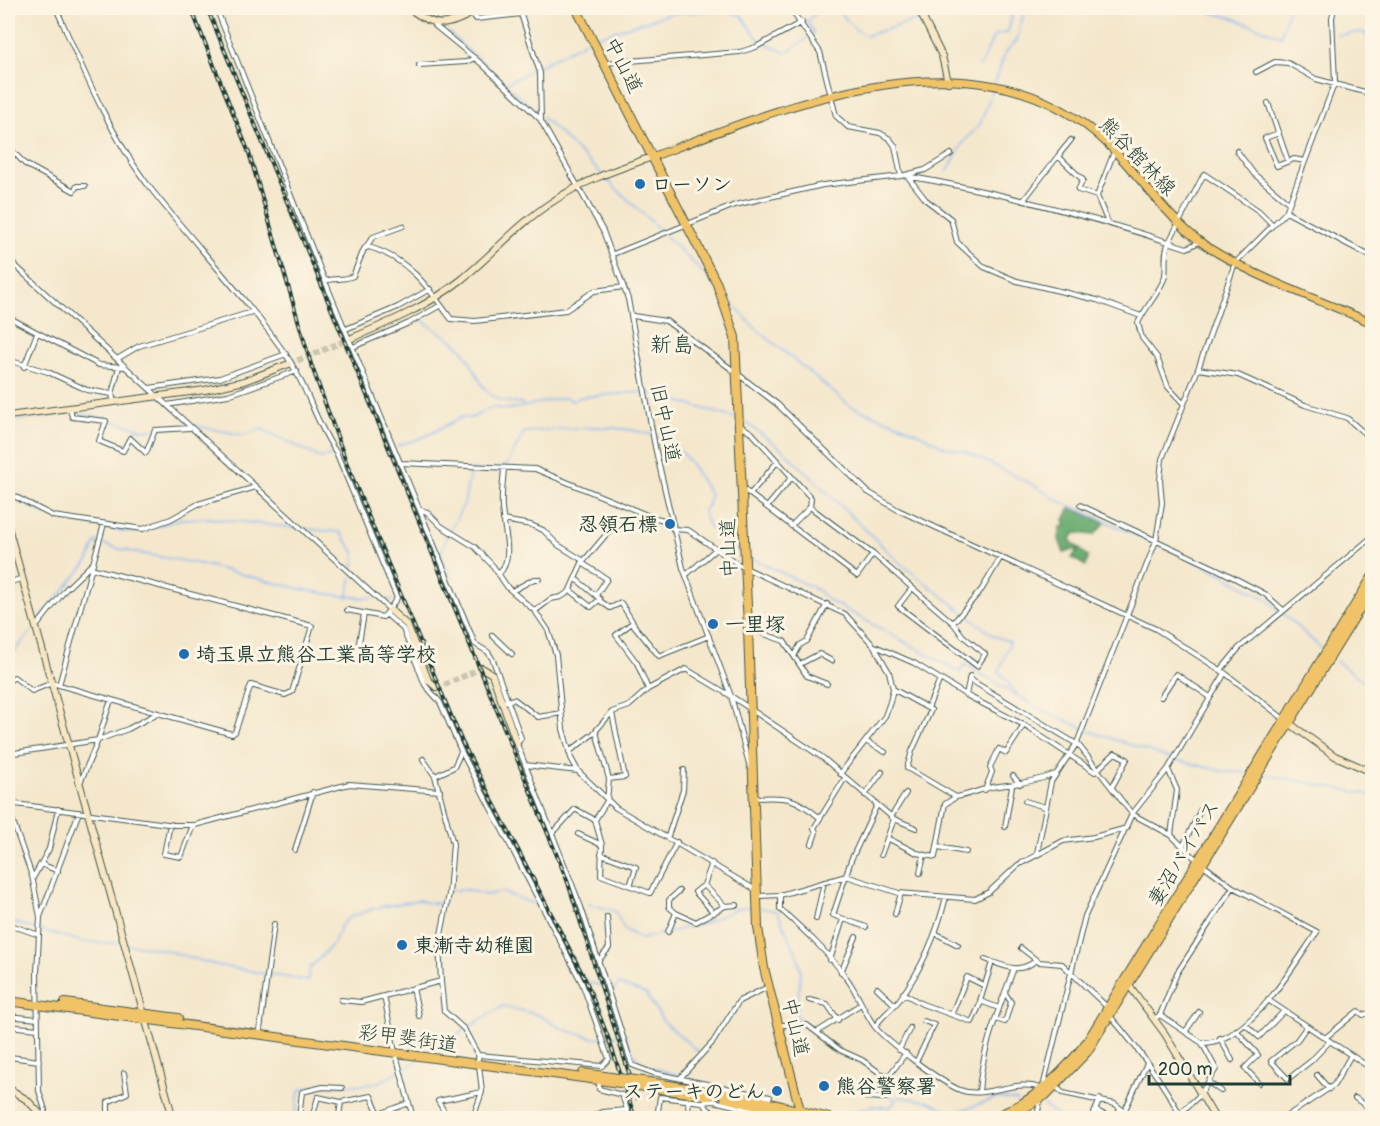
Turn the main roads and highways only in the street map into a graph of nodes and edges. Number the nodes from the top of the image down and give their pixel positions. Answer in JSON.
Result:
{"nodes":[{"id":1,"x":576,"y":8,"type":"edge"},
{"id":2,"x":652,"y":157,"type":"junction"},
{"id":3,"x":1372,"y":321,"type":"edge"},
{"id":4,"x":1372,"y":577,"type":"edge"},
{"id":5,"x":1372,"y":589,"type":"edge"},
{"id":6,"x":1287,"y":722,"type":"junction"},
{"id":7,"x":8,"y":995,"type":"edge"},
{"id":8,"x":8,"y":1000,"type":"edge"},
{"id":9,"x":38,"y":1002,"type":"junction"},
{"id":10,"x":1109,"y":1012,"type":"junction"},
{"id":11,"x":146,"y":1017,"type":"junction"},
{"id":12,"x":395,"y":1050,"type":"junction"},
{"id":13,"x":637,"y":1083,"type":"junction"},
{"id":14,"x":802,"y":1116,"type":"edge"},
{"id":15,"x":829,"y":1119,"type":"edge"},
{"id":16,"x":992,"y":1119,"type":"edge"},
{"id":17,"x":1008,"y":1119,"type":"edge"}],
"edges":[{"from":1,"to":2,"type":"highway","name":"中山道"},
{"from":2,"to":3,"type":"main road","name":"熊谷館林線"},
{"from":2,"to":14,"type":"highway","name":"中山道"},
{"from":4,"to":6,"type":"highway","name":"妻沼バイパス"},
{"from":5,"to":6,"type":"highway","name":"妻沼バイパス"},
{"from":6,"to":10,"type":"highway","name":"妻沼バイパス"},
{"from":7,"to":9,"type":"highway","name":"彩甲斐街道"},
{"from":8,"to":9,"type":"highway","name":"彩甲斐街道"},
{"from":9,"to":11,"type":"highway","name":"彩甲斐街道"},
{"from":10,"to":16,"type":"highway","name":"妻沼バイパス"},
{"from":10,"to":17,"type":"highway","name":"妻沼バイパス"},
{"from":11,"to":12,"type":"highway","name":"彩甲斐街道"},
{"from":11,"to":12,"type":"highway","name":"彩甲斐街道"},
{"from":12,"to":13,"type":"highway","name":"彩甲斐街道","bridge":true},
{"from":13,"to":14,"type":"highway","name":"彩甲斐街道"},
{"from":13,"to":14,"type":"highway","name":"彩甲斐街道"},
{"from":14,"to":15,"type":"highway"}]}
